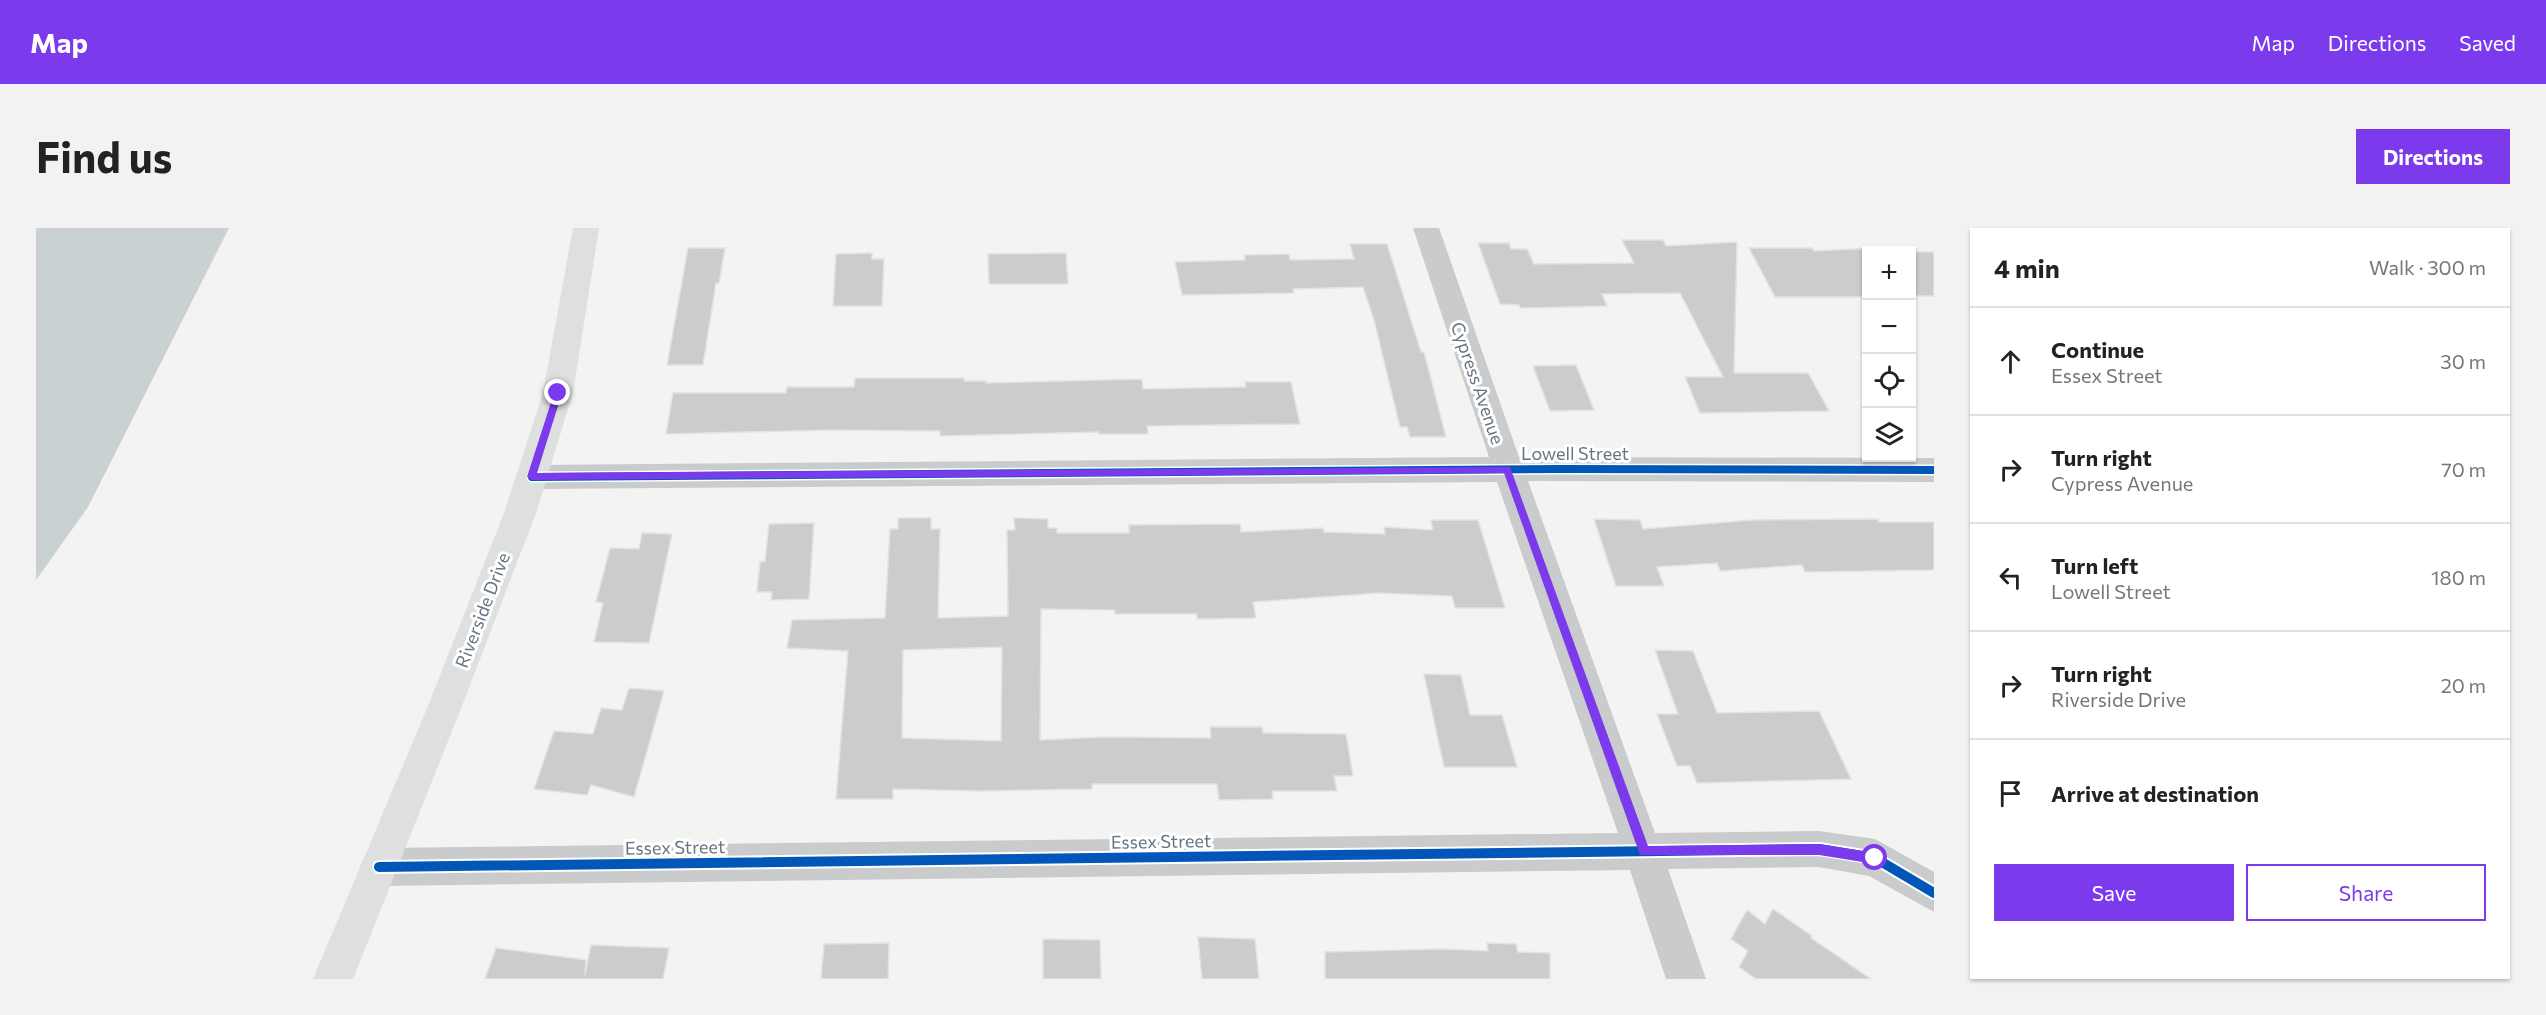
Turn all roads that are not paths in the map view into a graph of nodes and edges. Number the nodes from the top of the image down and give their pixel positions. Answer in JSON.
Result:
{"nodes":[{"id":1,"x":586,"y":228,"type":"edge"},
{"id":2,"x":1426,"y":228,"type":"edge"},
{"id":3,"x":1507,"y":470,"type":"junction"},
{"id":4,"x":1934,"y":470,"type":"edge"},
{"id":5,"x":532,"y":477,"type":"junction"},
{"id":6,"x":1644,"y":851,"type":"junction"},
{"id":7,"x":379,"y":867,"type":"junction"},
{"id":8,"x":1934,"y":893,"type":"edge"},
{"id":9,"x":333,"y":979,"type":"edge"},
{"id":10,"x":1686,"y":979,"type":"edge"}],
"edges":[{"from":1,"to":5,"type":"main road","name":"Riverside Drive"},
{"from":2,"to":3,"type":"street","name":"Cypress Avenue"},
{"from":3,"to":4,"type":"street","name":"Lowell Street"},
{"from":3,"to":5,"type":"street","name":"Lowell Street"},
{"from":3,"to":6,"type":"street","name":"Cypress Avenue"},
{"from":5,"to":7,"type":"main road","name":"Riverside Drive"},
{"from":6,"to":7,"type":"street","name":"Essex Street"},
{"from":6,"to":8,"type":"street","name":"Essex Street"},
{"from":6,"to":10,"type":"street","name":"Cypress Avenue"},
{"from":7,"to":9,"type":"main road","name":"Riverside Drive"}]}
